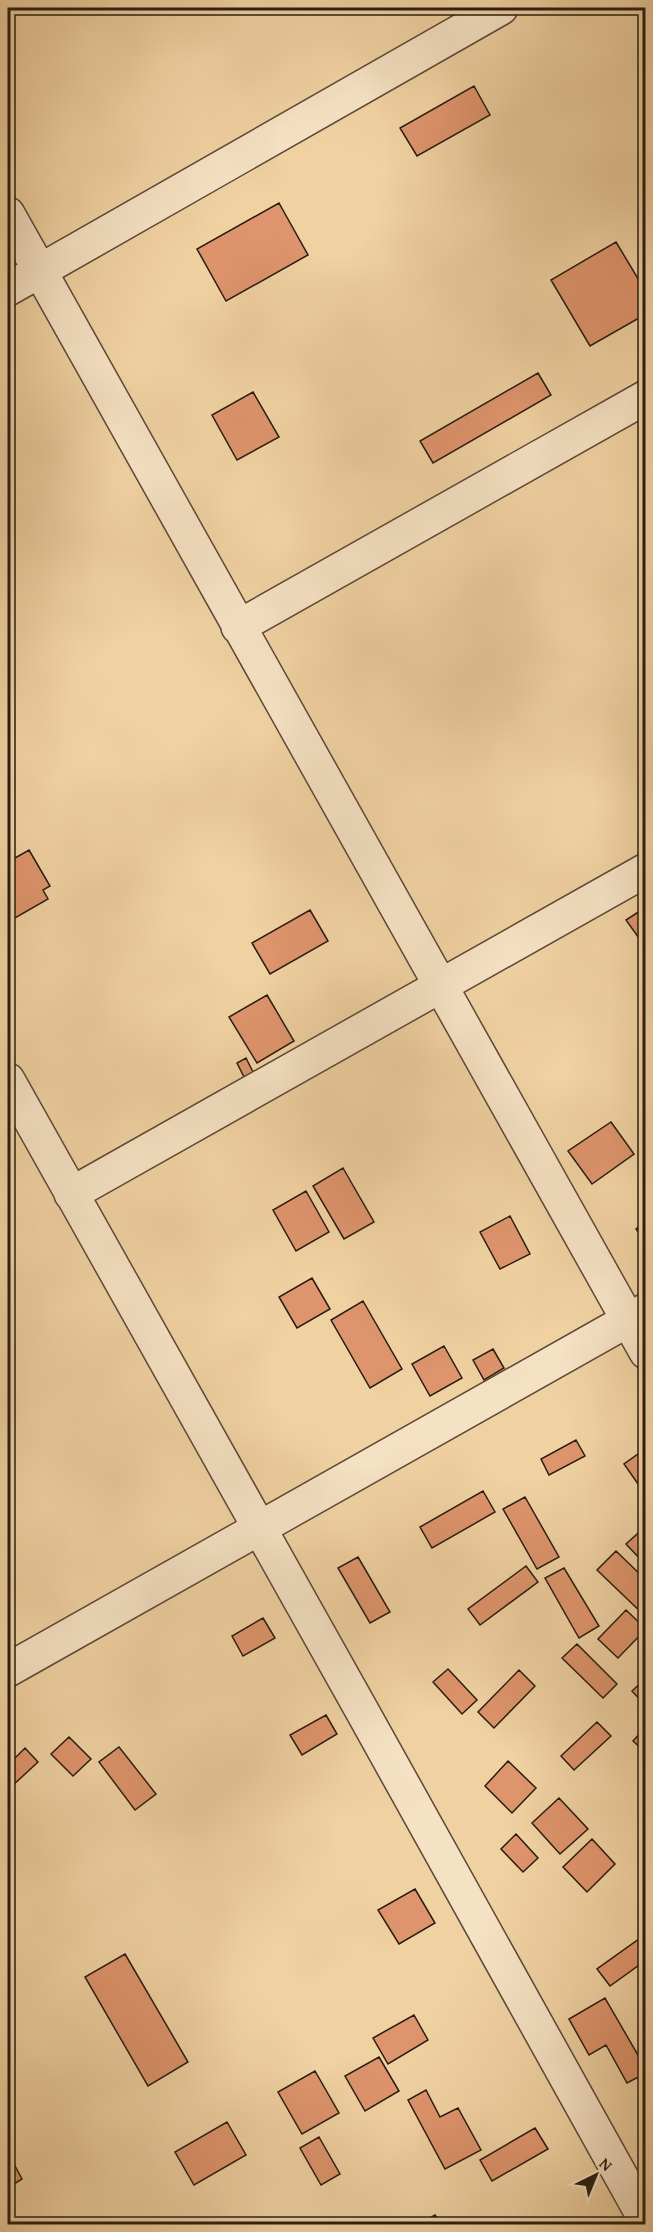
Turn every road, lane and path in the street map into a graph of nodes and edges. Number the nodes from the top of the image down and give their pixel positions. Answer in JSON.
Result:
{"nodes":[{"id":1,"x":501,"y":8,"type":"edge"},
{"id":2,"x":8,"y":214,"type":"edge"},
{"id":3,"x":39,"y":271,"type":"junction"},
{"id":4,"x":8,"y":289,"type":"edge"},
{"id":5,"x":645,"y":397,"type":"edge"},
{"id":6,"x":238,"y":627,"type":"junction"},
{"id":7,"x":645,"y":870,"type":"edge"},
{"id":8,"x":440,"y":986,"type":"junction"},
{"id":9,"x":8,"y":1080,"type":"edge"},
{"id":10,"x":72,"y":1194,"type":"junction"},
{"id":11,"x":636,"y":1315,"type":"edge"},
{"id":12,"x":645,"y":1352,"type":"edge"},
{"id":13,"x":259,"y":1528,"type":"junction"},
{"id":14,"x":8,"y":1670,"type":"edge"},
{"id":15,"x":645,"y":2222,"type":"edge"}],
"edges":[{"from":1,"to":3,"type":"street"},
{"from":2,"to":3,"type":"street"},
{"from":3,"to":4,"type":"street"},
{"from":3,"to":6,"type":"street"},
{"from":5,"to":6,"type":"street"},
{"from":6,"to":8,"type":"street"},
{"from":7,"to":8,"type":"street"},
{"from":8,"to":10,"type":"street"},
{"from":8,"to":11,"type":"street"},
{"from":9,"to":10,"type":"street"},
{"from":10,"to":13,"type":"street"},
{"from":11,"to":12,"type":"street"},
{"from":11,"to":13,"type":"street"},
{"from":13,"to":14,"type":"street"},
{"from":13,"to":15,"type":"street"}]}
